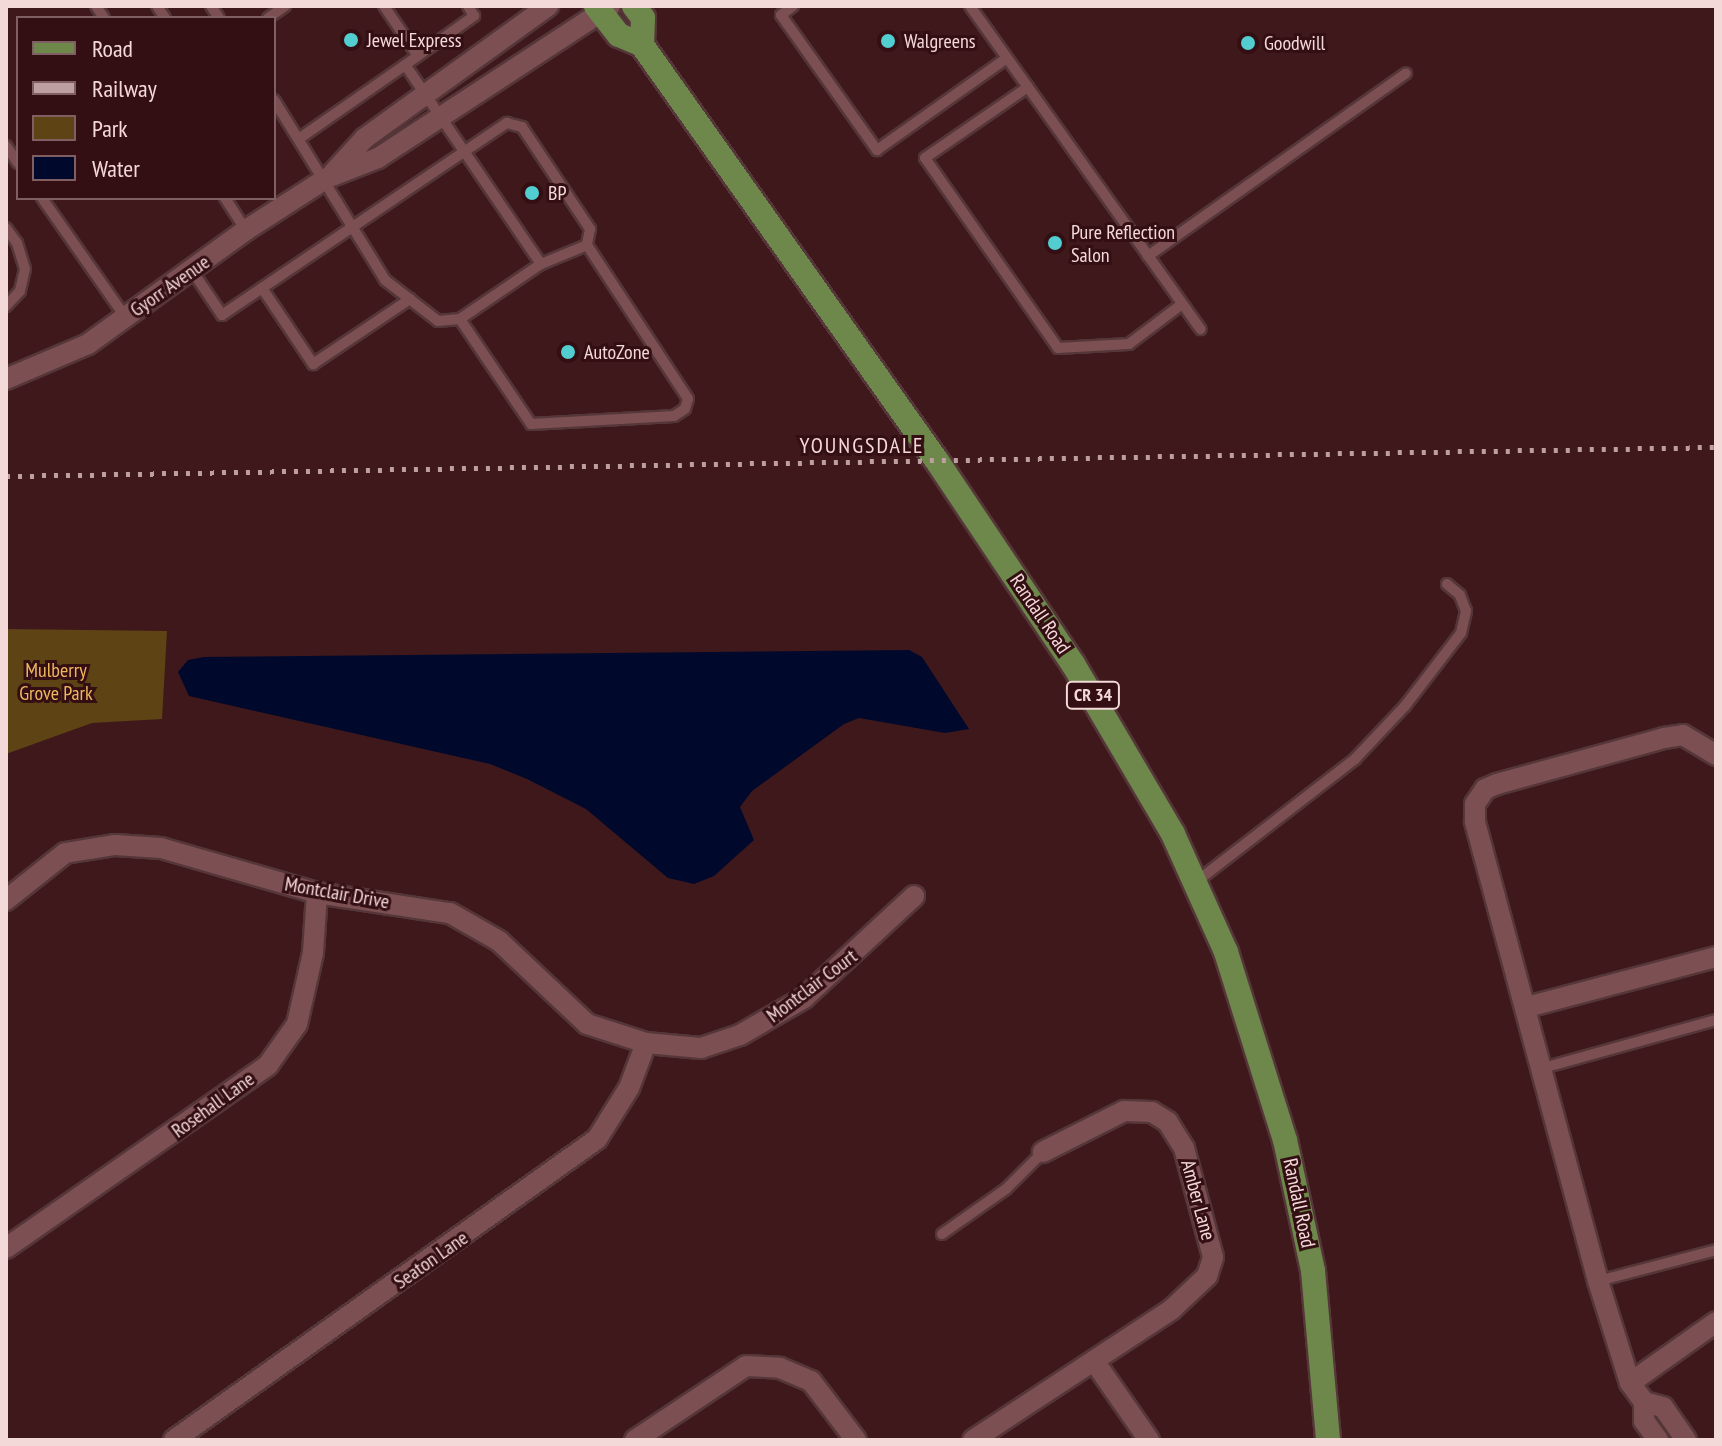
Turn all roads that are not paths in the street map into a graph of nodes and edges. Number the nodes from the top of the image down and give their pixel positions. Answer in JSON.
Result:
{"nodes":[{"id":1,"x":384,"y":6,"type":"edge"},
{"id":2,"x":468,"y":6,"type":"edge"},
{"id":3,"x":548,"y":6,"type":"edge"},
{"id":4,"x":634,"y":6,"type":"edge"},
{"id":5,"x":770,"y":6,"type":"edge"},
{"id":6,"x":793,"y":6,"type":"edge"},
{"id":7,"x":970,"y":6,"type":"edge"},
{"id":8,"x":602,"y":8,"type":"edge"},
{"id":9,"x":781,"y":15,"type":"junction"},
{"id":10,"x":642,"y":45,"type":"junction"},
{"id":11,"x":418,"y":56,"type":"junction"},
{"id":12,"x":1007,"y":58,"type":"junction"},
{"id":13,"x":405,"y":65,"type":"junction"},
{"id":14,"x":1406,"y":73,"type":"dead end"},
{"id":15,"x":1028,"y":87,"type":"junction"},
{"id":16,"x":425,"y":95,"type":"junction"},
{"id":17,"x":276,"y":103,"type":"edge"},
{"id":18,"x":441,"y":117,"type":"junction"},
{"id":19,"x":300,"y":138,"type":"junction"},
{"id":20,"x":465,"y":150,"type":"junction"},
{"id":21,"x":327,"y":178,"type":"junction"},
{"id":22,"x":43,"y":200,"type":"edge"},
{"id":23,"x":226,"y":200,"type":"edge"},
{"id":24,"x":6,"y":228,"type":"edge"},
{"id":25,"x":351,"y":228,"type":"junction"},
{"id":26,"x":246,"y":230,"type":"junction"},
{"id":27,"x":587,"y":245,"type":"junction"},
{"id":28,"x":1148,"y":256,"type":"junction"},
{"id":29,"x":541,"y":264,"type":"junction"},
{"id":30,"x":193,"y":272,"type":"junction"},
{"id":31,"x":262,"y":288,"type":"junction"},
{"id":32,"x":410,"y":299,"type":"junction"},
{"id":33,"x":1182,"y":304,"type":"junction"},
{"id":34,"x":6,"y":306,"type":"edge"},
{"id":35,"x":126,"y":318,"type":"junction"},
{"id":36,"x":460,"y":319,"type":"junction"},
{"id":37,"x":1200,"y":329,"type":"dead end"},
{"id":38,"x":6,"y":379,"type":"edge"},
{"id":39,"x":1447,"y":584,"type":"dead end"},
{"id":40,"x":1716,"y":755,"type":"edge"},
{"id":41,"x":1196,"y":882,"type":"junction"},
{"id":42,"x":317,"y":893,"type":"junction"},
{"id":43,"x":914,"y":896,"type":"dead end"},
{"id":44,"x":6,"y":900,"type":"edge"},
{"id":45,"x":1716,"y":957,"type":"edge"},
{"id":46,"x":1527,"y":1007,"type":"junction"},
{"id":47,"x":1716,"y":1020,"type":"edge"},
{"id":48,"x":646,"y":1043,"type":"junction"},
{"id":49,"x":1543,"y":1068,"type":"junction"},
{"id":50,"x":1043,"y":1152,"type":"joint"},
{"id":51,"x":942,"y":1234,"type":"dead end"},
{"id":52,"x":6,"y":1248,"type":"edge"},
{"id":53,"x":1716,"y":1250,"type":"edge"},
{"id":54,"x":1598,"y":1281,"type":"junction"},
{"id":55,"x":1716,"y":1322,"type":"edge"},
{"id":56,"x":1094,"y":1361,"type":"junction"},
{"id":57,"x":1630,"y":1383,"type":"junction"},
{"id":58,"x":1644,"y":1402,"type":"junction"},
{"id":59,"x":174,"y":1440,"type":"edge"},
{"id":60,"x":635,"y":1440,"type":"edge"},
{"id":61,"x":856,"y":1440,"type":"edge"},
{"id":62,"x":973,"y":1440,"type":"edge"},
{"id":63,"x":1149,"y":1440,"type":"edge"},
{"id":64,"x":1328,"y":1440,"type":"edge"},
{"id":65,"x":1658,"y":1440,"type":"edge"},
{"id":66,"x":1686,"y":1440,"type":"edge"}],
"edges":[{"from":1,"to":11,"type":"lane"},
{"from":2,"to":11,"type":"lane"},
{"from":3,"to":16,"type":"street","name":"Gyorr Avenue"},
{"from":4,"to":10,"type":"main road","name":"Randall Road","number":"CR 34"},
{"from":5,"to":9,"type":"lane"},
{"from":6,"to":9,"type":"lane"},
{"from":7,"to":12,"type":"lane"},
{"from":8,"to":10,"type":"main road","name":"Randall Road","number":"CR 34"},
{"from":8,"to":18,"type":"street","name":"Gyorr Avenue"},
{"from":9,"to":12,"type":"lane"},
{"from":10,"to":41,"type":"main road","name":"Randall Road","number":"CR 34"},
{"from":11,"to":13,"type":"lane"},
{"from":12,"to":15,"type":"lane"},
{"from":13,"to":16,"type":"lane"},
{"from":13,"to":19,"type":"lane"},
{"from":14,"to":28,"type":"lane"},
{"from":15,"to":28,"type":"lane"},
{"from":15,"to":33,"type":"lane"},
{"from":16,"to":18,"type":"lane"},
{"from":16,"to":21,"type":"street","name":"Gyorr Avenue"},
{"from":17,"to":19,"type":"lane"},
{"from":18,"to":20,"type":"lane"},
{"from":18,"to":21,"type":"street","name":"Gyorr Avenue"},
{"from":19,"to":21,"type":"lane"},
{"from":20,"to":25,"type":"lane"},
{"from":20,"to":27,"type":"lane"},
{"from":20,"to":29,"type":"lane"},
{"from":21,"to":25,"type":"lane"},
{"from":21,"to":26,"type":"street","name":"Gyorr Avenue"},
{"from":22,"to":35,"type":"lane"},
{"from":23,"to":26,"type":"lane"},
{"from":24,"to":34,"type":"lane"},
{"from":25,"to":31,"type":"lane"},
{"from":25,"to":32,"type":"lane"},
{"from":26,"to":30,"type":"street","name":"Gyorr Avenue"},
{"from":27,"to":29,"type":"lane"},
{"from":27,"to":36,"type":"lane"},
{"from":28,"to":33,"type":"lane"},
{"from":29,"to":36,"type":"lane"},
{"from":30,"to":31,"type":"lane"},
{"from":30,"to":35,"type":"street","name":"Gyorr Avenue"},
{"from":31,"to":32,"type":"lane"},
{"from":32,"to":36,"type":"lane"},
{"from":33,"to":37,"type":"lane"},
{"from":35,"to":38,"type":"street","name":"Gyorr Avenue"},
{"from":39,"to":41,"type":"lane"},
{"from":40,"to":46,"type":"street"},
{"from":41,"to":64,"type":"main road","name":"Randall Road","number":"CR 34"},
{"from":42,"to":44,"type":"street","name":"Montclair Drive"},
{"from":42,"to":48,"type":"street","name":"Montclair Drive"},
{"from":42,"to":52,"type":"street","name":"Rosehall Lane"},
{"from":43,"to":48,"type":"street","name":"Montclair Court"},
{"from":45,"to":46,"type":"street"},
{"from":46,"to":49,"type":"street"},
{"from":47,"to":49,"type":"lane"},
{"from":48,"to":59,"type":"street","name":"Seaton Lane"},
{"from":49,"to":54,"type":"street"},
{"from":50,"to":51,"type":"lane"},
{"from":50,"to":56,"type":"street","name":"Amber Lane"},
{"from":53,"to":54,"type":"lane"},
{"from":54,"to":57,"type":"street"},
{"from":55,"to":57,"type":"street"},
{"from":56,"to":62,"type":"street","name":"Amber Lane"},
{"from":56,"to":63,"type":"street"},
{"from":57,"to":58,"type":"street"},
{"from":58,"to":65,"type":"street"},
{"from":58,"to":66,"type":"street"},
{"from":60,"to":61,"type":"street"}]}
